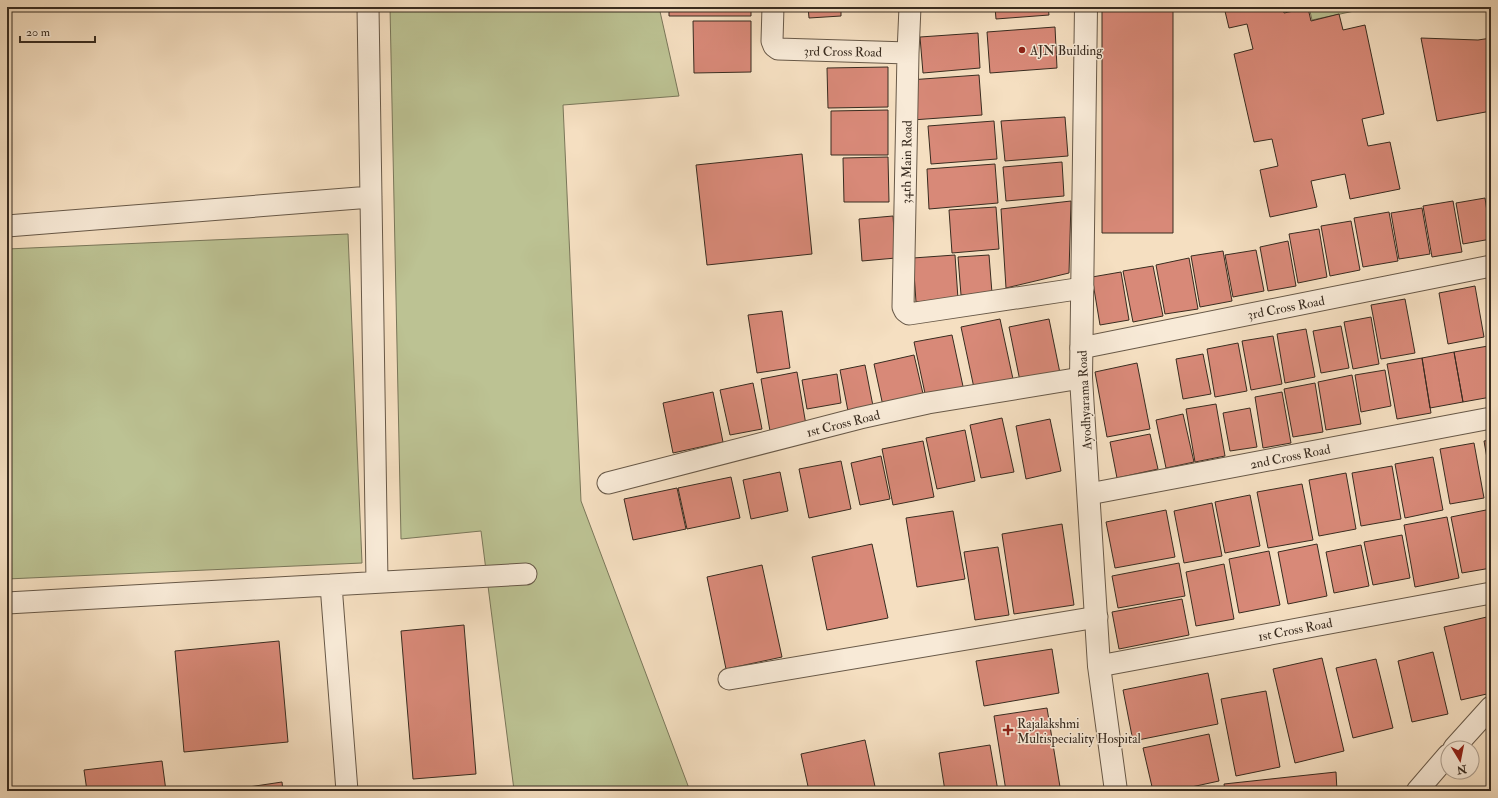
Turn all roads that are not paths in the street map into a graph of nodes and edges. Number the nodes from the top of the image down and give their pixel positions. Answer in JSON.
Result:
{"nodes":[{"id":1,"x":368,"y":7,"type":"edge"},
{"id":2,"x":773,"y":7,"type":"edge"},
{"id":3,"x":910,"y":7,"type":"edge"},
{"id":4,"x":1086,"y":7,"type":"edge"},
{"id":5,"x":908,"y":53,"type":"junction"},
{"id":6,"x":371,"y":197,"type":"junction"},
{"id":7,"x":7,"y":226,"type":"edge"},
{"id":8,"x":1491,"y":266,"type":"edge"},
{"id":9,"x":1083,"y":288,"type":"junction"},
{"id":10,"x":1081,"y":348,"type":"junction"},
{"id":11,"x":1081,"y":378,"type":"junction"},
{"id":12,"x":1491,"y":418,"type":"edge"},
{"id":13,"x":608,"y":483,"type":"dead end"},
{"id":14,"x":1089,"y":494,"type":"junction"},
{"id":15,"x":526,"y":574,"type":"dead end"},
{"id":16,"x":377,"y":582,"type":"junction"},
{"id":17,"x":331,"y":585,"type":"junction"},
{"id":18,"x":1491,"y":593,"type":"edge"},
{"id":19,"x":7,"y":603,"type":"edge"},
{"id":20,"x":1097,"y":617,"type":"junction"},
{"id":21,"x":1099,"y":666,"type":"junction"},
{"id":22,"x":729,"y":679,"type":"dead end"},
{"id":23,"x":1491,"y":707,"type":"edge"},
{"id":24,"x":1461,"y":740,"type":"edge"},
{"id":25,"x":1440,"y":764,"type":"edge"},
{"id":26,"x":347,"y":791,"type":"edge"},
{"id":27,"x":1116,"y":791,"type":"edge"},
{"id":28,"x":1417,"y":791,"type":"edge"}],
"edges":[{"from":1,"to":6,"type":"street"},
{"from":2,"to":5,"type":"street","name":"3rd Cross Road"},
{"from":3,"to":5,"type":"street","name":"34th Main Road"},
{"from":4,"to":9,"type":"street","name":"Ayodhyarama Road"},
{"from":5,"to":9,"type":"street","name":"34th Main Road"},
{"from":6,"to":7,"type":"street"},
{"from":6,"to":16,"type":"street"},
{"from":8,"to":10,"type":"street","name":"3rd Cross Road"},
{"from":9,"to":10,"type":"street","name":"Ayodhyarama Road"},
{"from":10,"to":11,"type":"street","name":"Ayodhyarama Road"},
{"from":11,"to":13,"type":"street","name":"1st Cross Road"},
{"from":11,"to":14,"type":"street","name":"Ayodhyarama Road"},
{"from":12,"to":14,"type":"street","name":"2nd Cross Road"},
{"from":14,"to":20,"type":"street","name":"Ayodhyarama Road"},
{"from":15,"to":16,"type":"street"},
{"from":16,"to":17,"type":"street"},
{"from":17,"to":19,"type":"street"},
{"from":17,"to":26,"type":"street"},
{"from":18,"to":21,"type":"street","name":"1st Cross Road"},
{"from":20,"to":21,"type":"street","name":"Ayodhyarama Road"},
{"from":20,"to":22,"type":"street"},
{"from":21,"to":27,"type":"street","name":"Ayodhyarama Road"},
{"from":23,"to":24,"type":"street"},
{"from":25,"to":28,"type":"street"}]}
